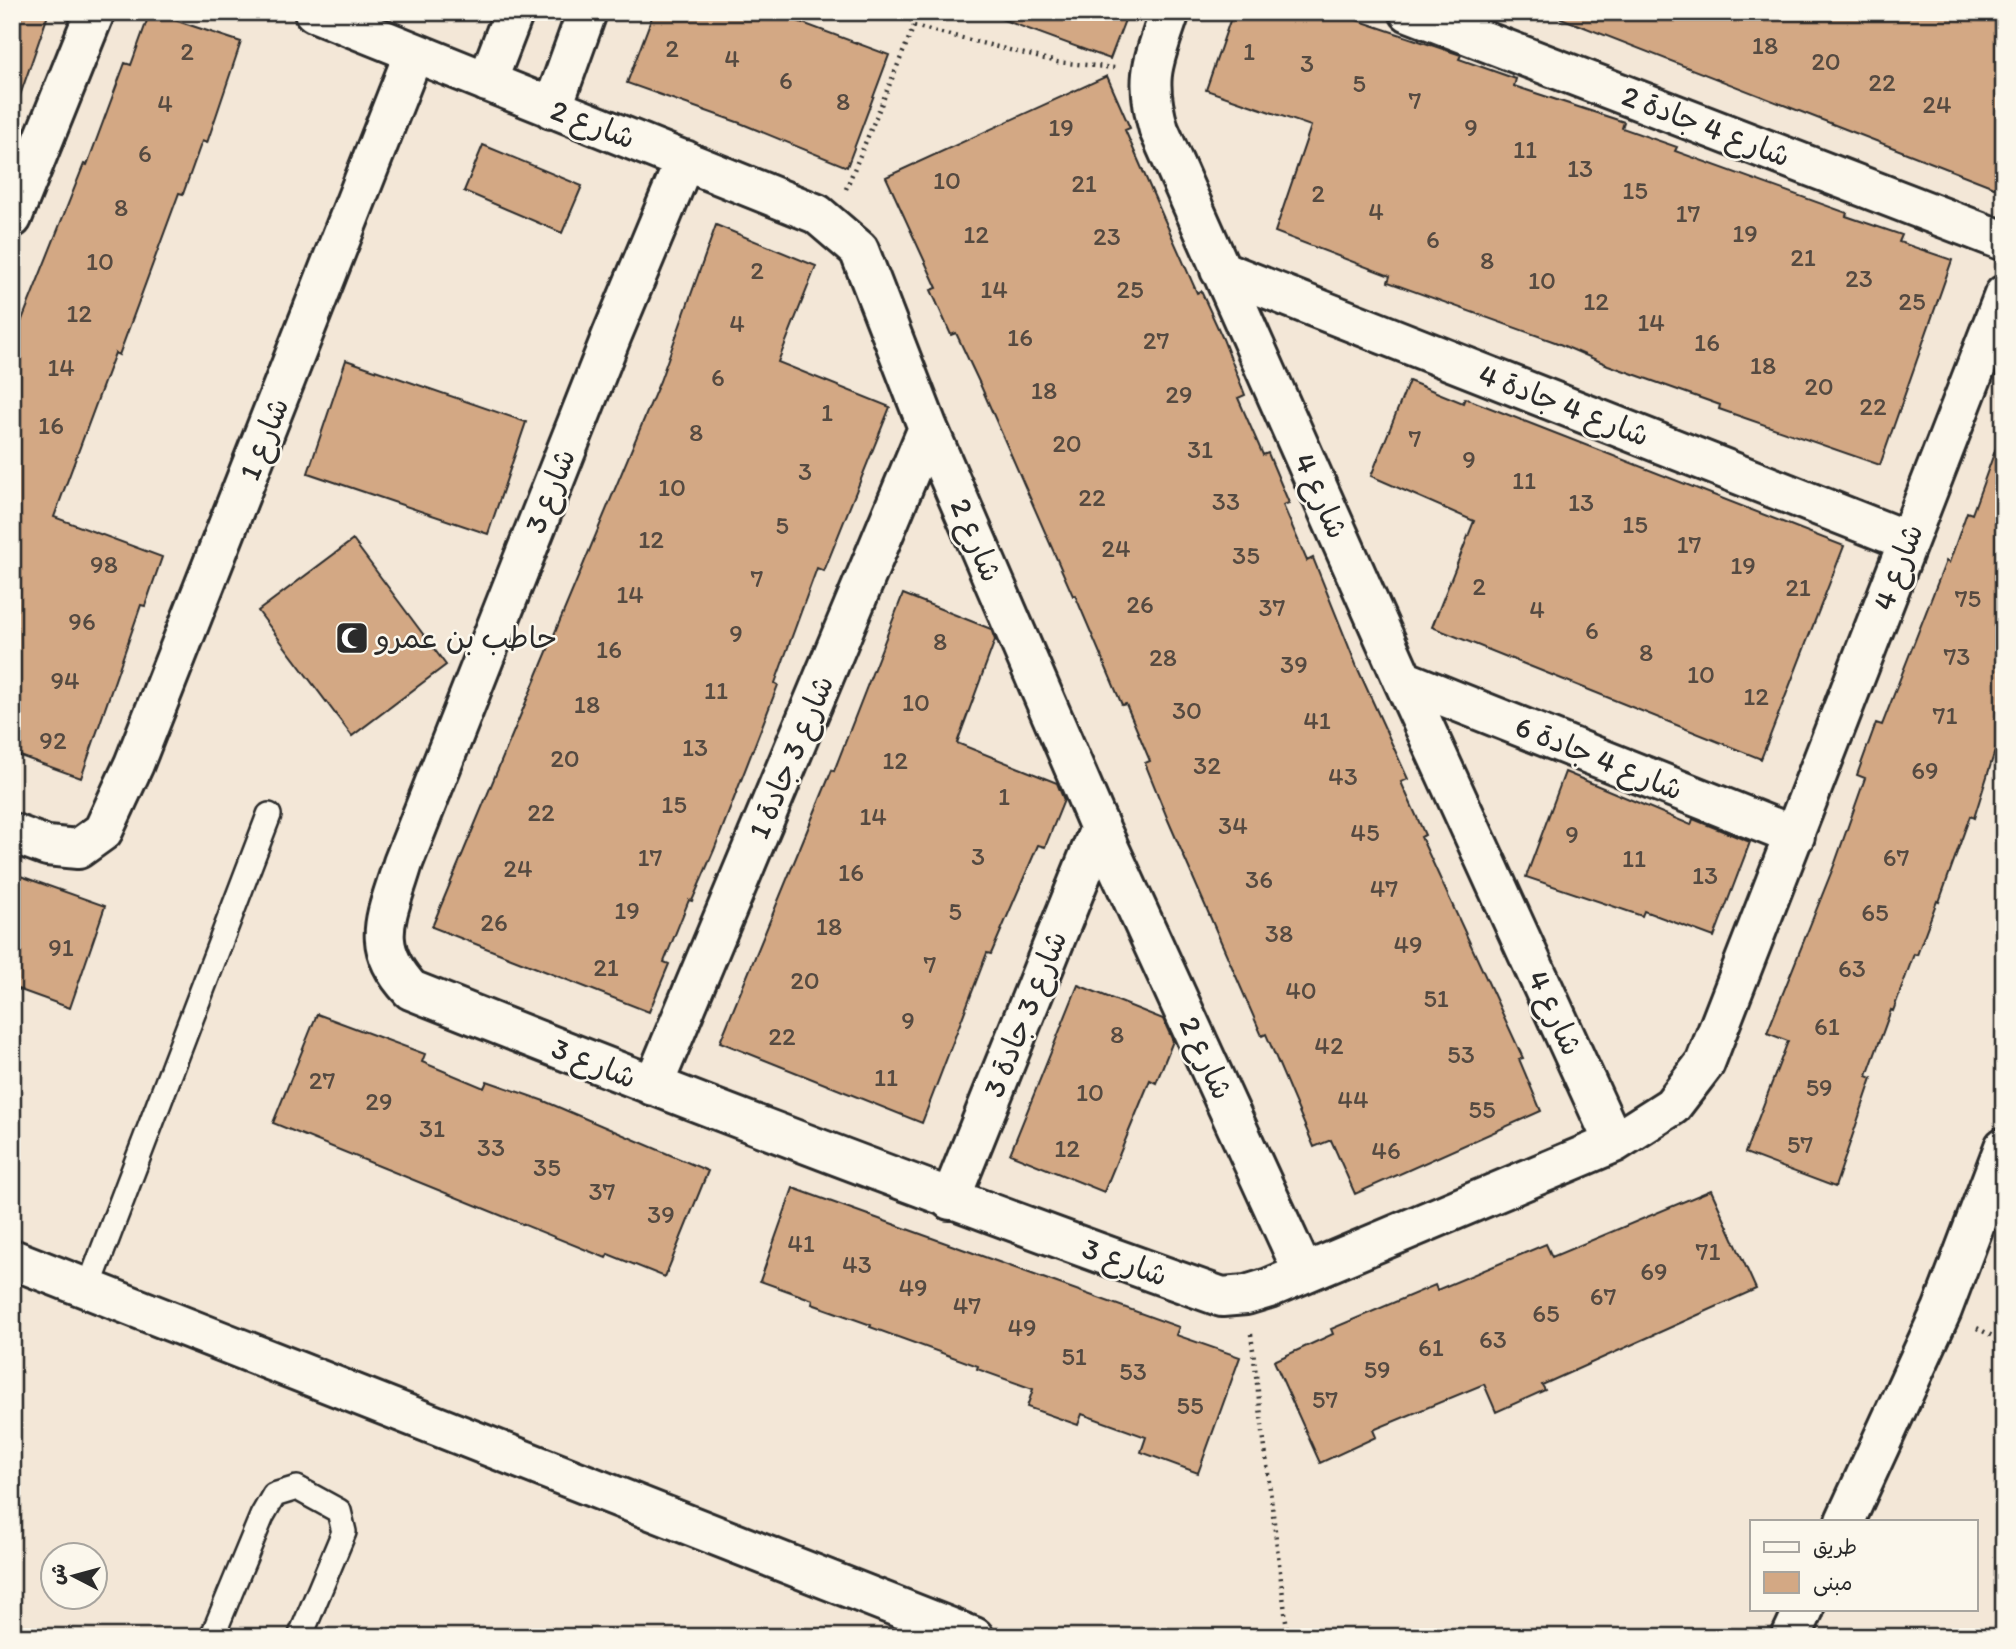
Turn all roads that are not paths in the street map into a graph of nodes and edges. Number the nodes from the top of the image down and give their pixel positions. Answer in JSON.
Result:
{"nodes":[{"id":1,"x":94,"y":12,"type":"edge"},
{"id":2,"x":314,"y":12,"type":"edge"},
{"id":3,"x":514,"y":12,"type":"edge"},
{"id":4,"x":587,"y":12,"type":"edge"},
{"id":5,"x":1170,"y":12,"type":"edge"},
{"id":6,"x":1409,"y":12,"type":"edge"},
{"id":7,"x":414,"y":53,"type":"junction"},
{"id":8,"x":487,"y":82,"type":"junction"},
{"id":9,"x":552,"y":109,"type":"junction"},
{"id":10,"x":685,"y":160,"type":"junction"},
{"id":11,"x":12,"y":218,"type":"edge"},
{"id":12,"x":2004,"y":241,"type":"edge"},
{"id":13,"x":1220,"y":270,"type":"junction"},
{"id":14,"x":2004,"y":295,"type":"edge"},
{"id":15,"x":928,"y":428,"type":"junction"},
{"id":16,"x":1908,"y":541,"type":"junction"},
{"id":17,"x":1403,"y":680,"type":"junction"},
{"id":18,"x":269,"y":815,"type":"dead end"},
{"id":19,"x":1100,"y":828,"type":"junction"},
{"id":20,"x":12,"y":833,"type":"edge"},
{"id":21,"x":1795,"y":836,"type":"junction"},
{"id":22,"x":653,"y":1087,"type":"junction"},
{"id":23,"x":1614,"y":1143,"type":"junction"},
{"id":24,"x":2004,"y":1147,"type":"edge"},
{"id":25,"x":950,"y":1200,"type":"junction"},
{"id":26,"x":12,"y":1259,"type":"edge"},
{"id":27,"x":1303,"y":1272,"type":"junction"},
{"id":28,"x":88,"y":1289,"type":"junction"},
{"id":29,"x":1845,"y":1520,"type":"edge"},
{"id":30,"x":1804,"y":1610,"type":"edge"},
{"id":31,"x":212,"y":1637,"type":"edge"},
{"id":32,"x":300,"y":1637,"type":"edge"},
{"id":33,"x":974,"y":1637,"type":"edge"},
{"id":34,"x":1791,"y":1637,"type":"edge"}],
"edges":[{"from":1,"to":11,"type":"street"},
{"from":2,"to":7,"type":"street"},
{"from":3,"to":8,"type":"street"},
{"from":4,"to":9,"type":"street"},
{"from":5,"to":13,"type":"street","name":"شارع 4"},
{"from":6,"to":12,"type":"street","name":"شارع 4 جادة 2"},
{"from":7,"to":8,"type":"street","name":"شارع 2"},
{"from":7,"to":20,"type":"street","name":"شارع 1"},
{"from":8,"to":9,"type":"street","name":"شارع 2"},
{"from":9,"to":10,"type":"street","name":"شارع 2"},
{"from":10,"to":15,"type":"street","name":"شارع 2"},
{"from":10,"to":22,"type":"street","name":"شارع 3"},
{"from":13,"to":16,"type":"street","name":"شارع 4 جادة 4"},
{"from":13,"to":17,"type":"street","name":"شارع 4"},
{"from":14,"to":16,"type":"street","name":"شارع 4"},
{"from":15,"to":19,"type":"street","name":"شارع 2"},
{"from":15,"to":22,"type":"street","name":"شارع 3 جادة 1"},
{"from":16,"to":21,"type":"street","name":"شارع 4"},
{"from":17,"to":21,"type":"street","name":"شارع 4 جادة 6"},
{"from":17,"to":23,"type":"street","name":"شارع 4"},
{"from":18,"to":28,"type":"lane"},
{"from":19,"to":25,"type":"street","name":"شارع 3 جادة 3"},
{"from":19,"to":27,"type":"street","name":"شارع 2"},
{"from":21,"to":23,"type":"street","name":"شارع 4"},
{"from":22,"to":25,"type":"street","name":"شارع 3"},
{"from":23,"to":27,"type":"street","name":"شارع 3"},
{"from":24,"to":29,"type":"street"},
{"from":25,"to":27,"type":"street","name":"شارع 3"},
{"from":26,"to":28,"type":"street"},
{"from":28,"to":33,"type":"street"},
{"from":30,"to":34,"type":"street"},
{"from":31,"to":32,"type":"lane"}]}
